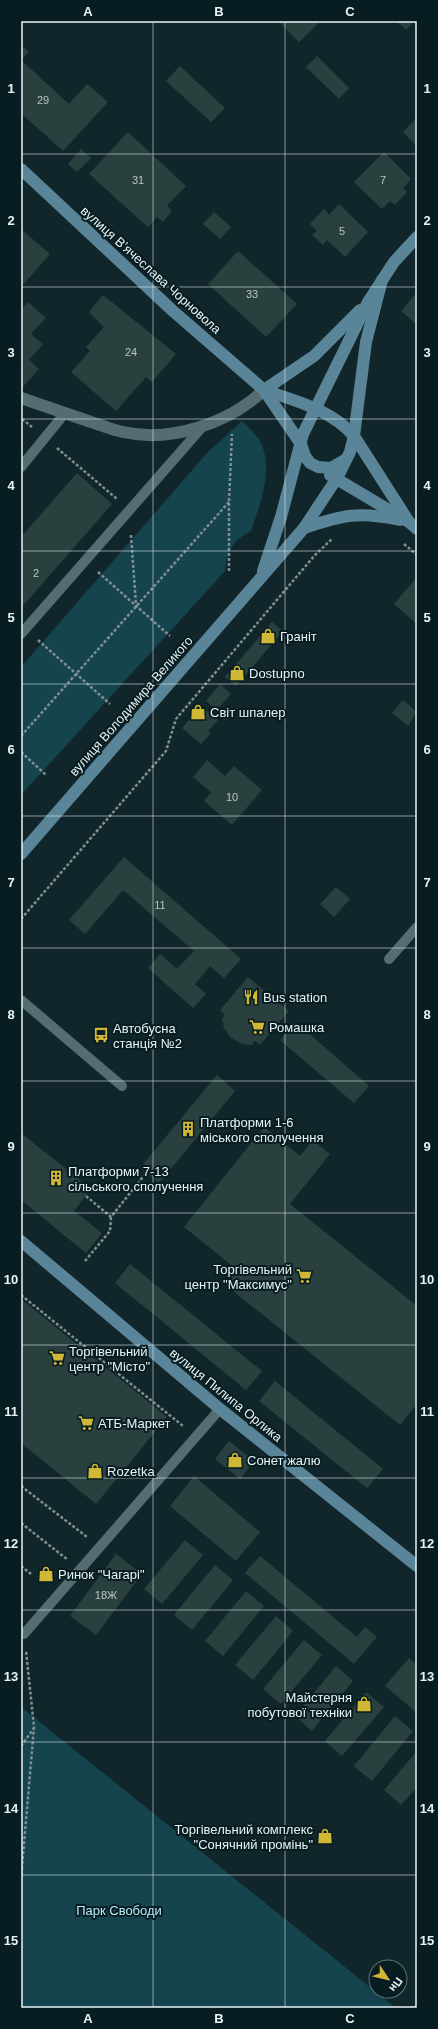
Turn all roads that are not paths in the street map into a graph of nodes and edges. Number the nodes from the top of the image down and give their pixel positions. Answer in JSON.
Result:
{"nodes":[{"id":1,"x":21,"y":169,"type":"edge"},
{"id":2,"x":417,"y":237,"type":"edge"},
{"id":3,"x":382,"y":280,"type":"junction"},
{"id":4,"x":368,"y":302,"type":"junction"},
{"id":5,"x":264,"y":390,"type":"junction"},
{"id":6,"x":21,"y":398,"type":"edge"},
{"id":7,"x":316,"y":409,"type":"junction"},
{"id":8,"x":65,"y":413,"type":"junction"},
{"id":9,"x":335,"y":420,"type":"junction"},
{"id":10,"x":204,"y":425,"type":"junction"},
{"id":11,"x":306,"y":429,"type":"junction"},
{"id":12,"x":351,"y":437,"type":"junction"},
{"id":13,"x":301,"y":444,"type":"junction"},
{"id":14,"x":347,"y":458,"type":"junction"},
{"id":15,"x":21,"y":467,"type":"edge"},
{"id":16,"x":318,"y":467,"type":"junction"},
{"id":17,"x":337,"y":478,"type":"junction"},
{"id":18,"x":413,"y":526,"type":"edge"},
{"id":19,"x":304,"y":528,"type":"junction"},
{"id":20,"x":262,"y":576,"type":"junction"},
{"id":21,"x":23,"y":631,"type":"edge"},
{"id":22,"x":21,"y":854,"type":"edge"},
{"id":23,"x":417,"y":927,"type":"edge"},
{"id":24,"x":389,"y":959,"type":"dead end"},
{"id":25,"x":21,"y":1000,"type":"edge"},
{"id":26,"x":122,"y":1086,"type":"dead end"},
{"id":27,"x":21,"y":1241,"type":"edge"},
{"id":28,"x":220,"y":1409,"type":"junction"},
{"id":29,"x":417,"y":1566,"type":"edge"},
{"id":30,"x":24,"y":1634,"type":"road end"}],
"edges":[{"from":1,"to":5,"type":"main road","name":"вулиця Вʼячеслава Чорновола"},
{"from":2,"to":3,"type":"main road"},
{"from":3,"to":4,"type":"main road"},
{"from":3,"to":12,"type":"main road"},
{"from":4,"to":5,"type":"main road"},
{"from":4,"to":7,"type":"main road"},
{"from":5,"to":7,"type":"main road"},
{"from":5,"to":10,"type":"street"},
{"from":5,"to":13,"type":"main road"},
{"from":6,"to":8,"type":"street"},
{"from":7,"to":9,"type":"main road"},
{"from":7,"to":11,"type":"main road"},
{"from":8,"to":10,"type":"street"},
{"from":8,"to":15,"type":"lane"},
{"from":9,"to":11,"type":"main road"},
{"from":9,"to":12,"type":"main road"},
{"from":10,"to":21,"type":"lane"},
{"from":11,"to":13,"type":"main road"},
{"from":12,"to":14,"type":"main road"},
{"from":12,"to":18,"type":"main road"},
{"from":13,"to":16,"type":"main road"},
{"from":13,"to":20,"type":"main road"},
{"from":14,"to":16,"type":"main road"},
{"from":14,"to":17,"type":"main road","name":"вулиця Володимира Великого"},
{"from":16,"to":17,"type":"main road"},
{"from":17,"to":18,"type":"main road"},
{"from":17,"to":19,"type":"main road","name":"вулиця Володимира Великого"},
{"from":18,"to":19,"type":"main road"},
{"from":19,"to":20,"type":"main road","name":"вулиця Володимира Великого"},
{"from":20,"to":22,"type":"main road","name":"вулиця Володимира Великого"},
{"from":23,"to":24,"type":"lane"},
{"from":25,"to":26,"type":"lane"},
{"from":27,"to":28,"type":"main road","name":"вулиця Пилипа Орлика"},
{"from":28,"to":29,"type":"main road","name":"вулиця Пилипа Орлика"},
{"from":28,"to":30,"type":"lane"}]}
